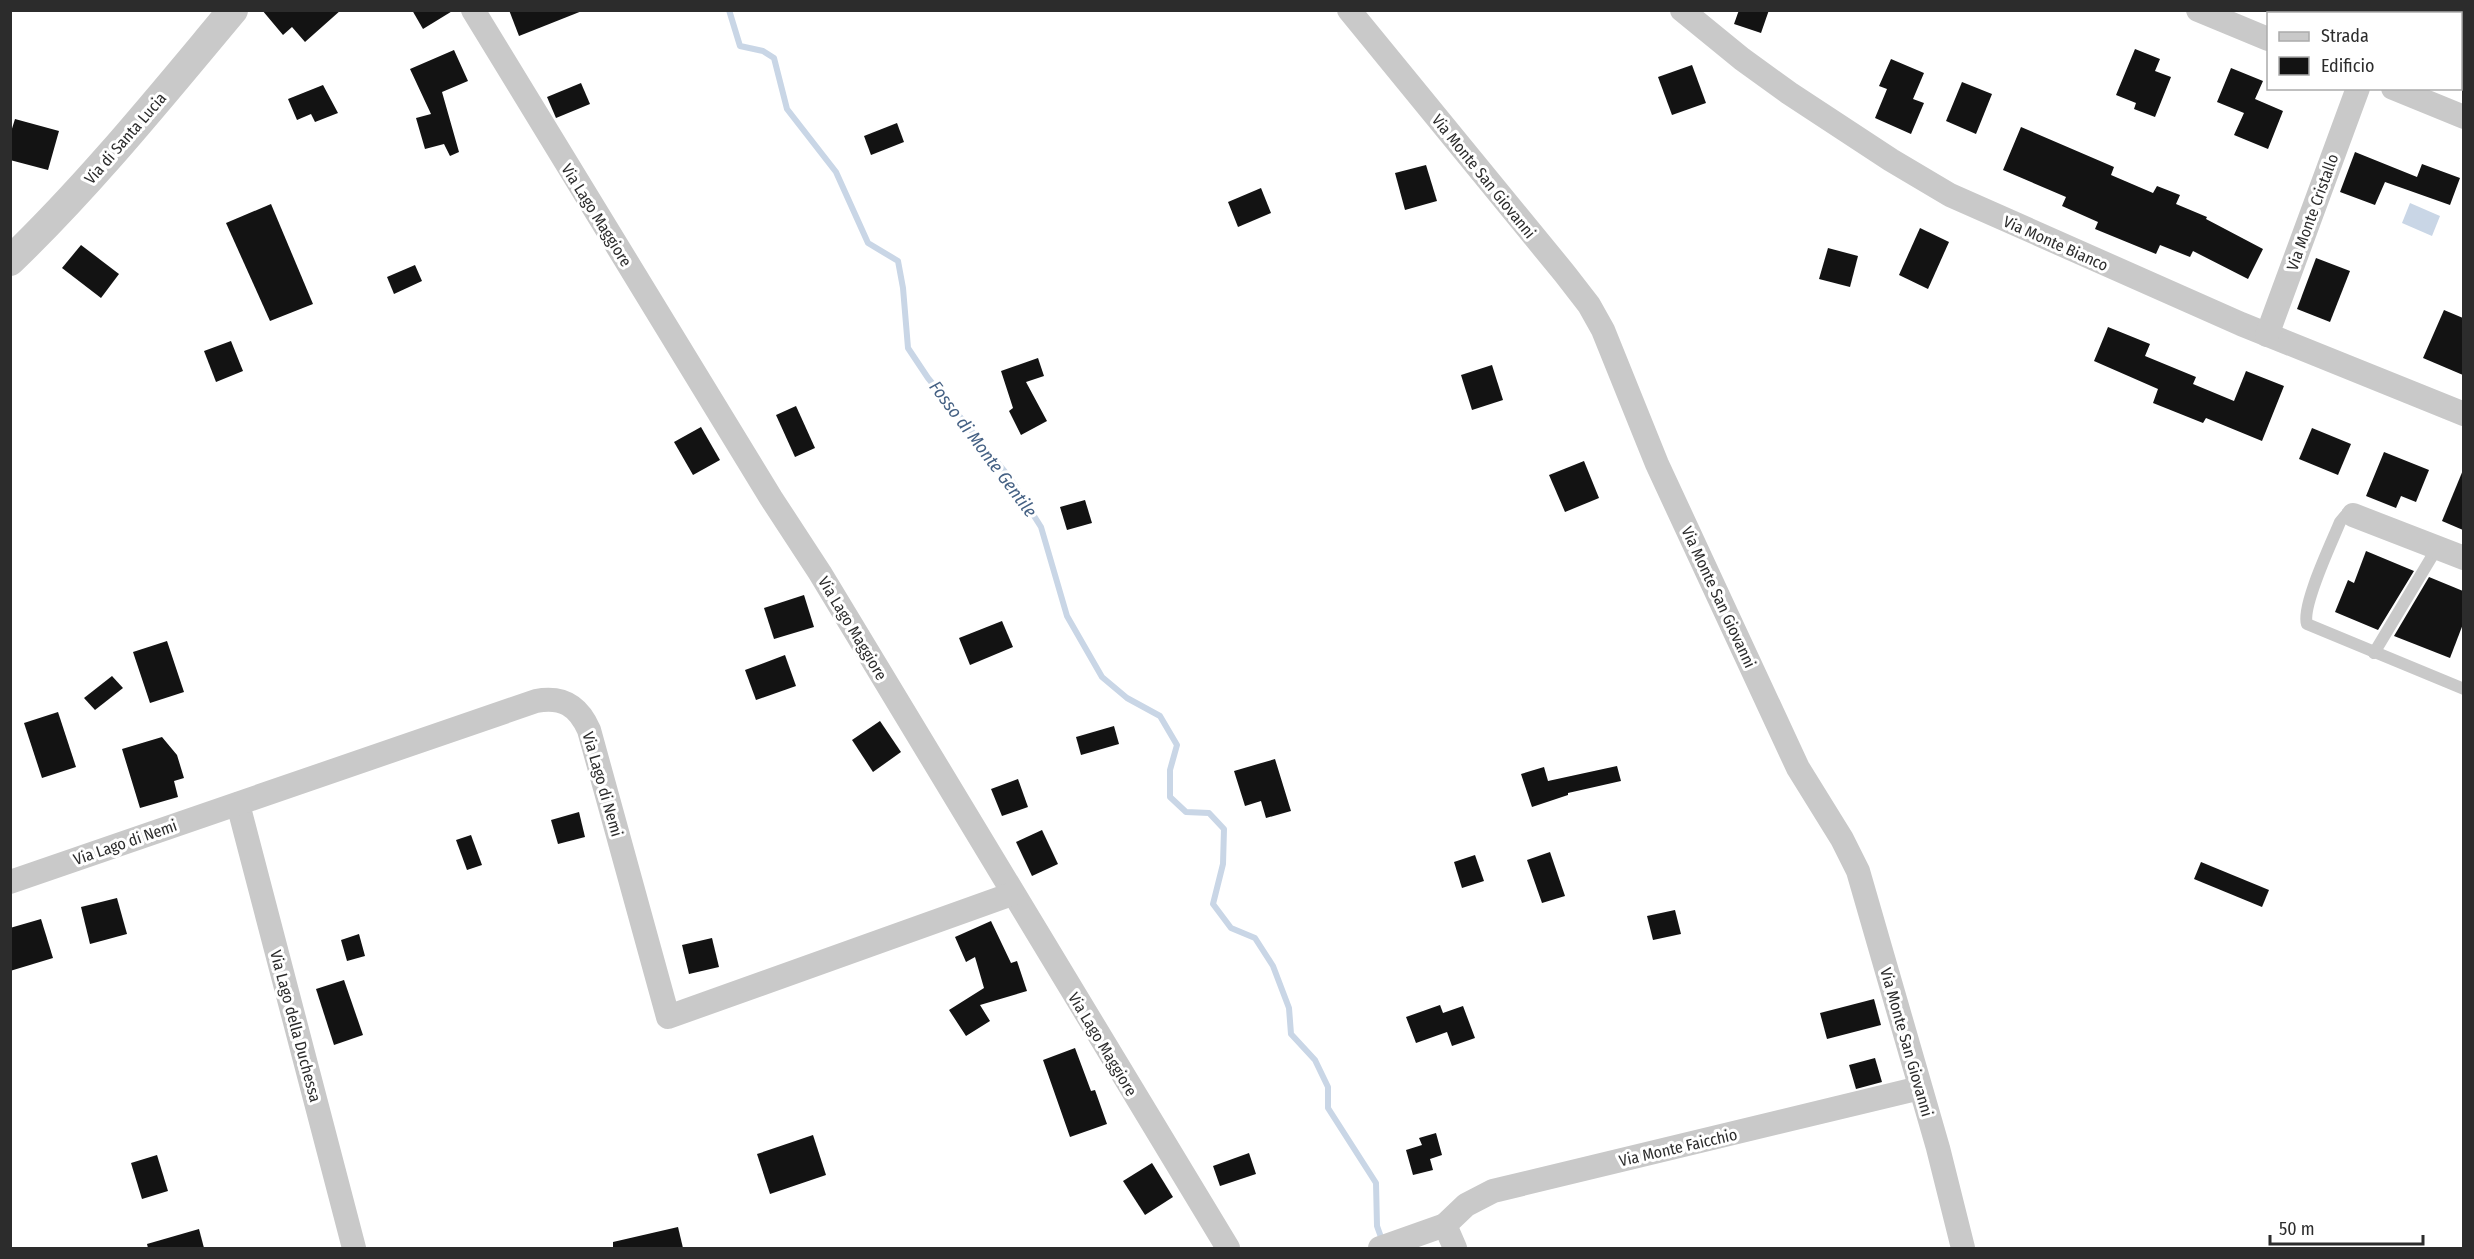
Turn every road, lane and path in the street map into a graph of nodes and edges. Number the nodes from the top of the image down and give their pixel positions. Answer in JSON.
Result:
{"nodes":[{"id":1,"x":233,"y":10,"type":"edge"},
{"id":2,"x":472,"y":10,"type":"edge"},
{"id":3,"x":1349,"y":10,"type":"edge"},
{"id":4,"x":1682,"y":10,"type":"edge"},
{"id":5,"x":2198,"y":10,"type":"edge"},
{"id":6,"x":2267,"y":39,"type":"edge"},
{"id":7,"x":2357,"y":90,"type":"edge"},
{"id":8,"x":2398,"y":90,"type":"edge"},
{"id":9,"x":2463,"y":117,"type":"edge"},
{"id":10,"x":10,"y":261,"type":"edge"},
{"id":11,"x":2267,"y":335,"type":"junction"},
{"id":12,"x":2463,"y":414,"type":"edge"},
{"id":13,"x":2353,"y":514,"type":"joint"},
{"id":14,"x":2437,"y":548,"type":"junction"},
{"id":15,"x":2463,"y":558,"type":"edge"},
{"id":16,"x":2374,"y":653,"type":"junction"},
{"id":17,"x":2462,"y":685,"type":"edge"},
{"id":18,"x":238,"y":804,"type":"junction"},
{"id":19,"x":10,"y":882,"type":"edge"},
{"id":20,"x":1012,"y":894,"type":"junction"},
{"id":21,"x":1920,"y":1088,"type":"junction"},
{"id":22,"x":1445,"y":1225,"type":"junction"},
{"id":23,"x":354,"y":1248,"type":"edge"},
{"id":24,"x":1228,"y":1248,"type":"edge"},
{"id":25,"x":1380,"y":1248,"type":"edge"},
{"id":26,"x":1455,"y":1248,"type":"edge"},
{"id":27,"x":1963,"y":1248,"type":"edge"}],
"edges":[{"from":1,"to":10,"type":"street","name":"Via di Santa Lucia"},
{"from":2,"to":20,"type":"street","name":"Via Lago Maggiore"},
{"from":3,"to":21,"type":"street","name":"Via Monte San Giovanni"},
{"from":4,"to":11,"type":"street","name":"Via Monte Bianco"},
{"from":5,"to":6,"type":"street"},
{"from":7,"to":11,"type":"street","name":"Via Monte Cristallo"},
{"from":8,"to":9,"type":"street"},
{"from":11,"to":12,"type":"street","name":"Via Monte Bianco"},
{"from":13,"to":14,"type":"street"},
{"from":13,"to":16,"type":"lane"},
{"from":14,"to":15,"type":"street"},
{"from":14,"to":16,"type":"lane"},
{"from":16,"to":17,"type":"lane"},
{"from":18,"to":19,"type":"street","name":"Via Lago di Nemi"},
{"from":18,"to":20,"type":"street","name":"Via Lago di Nemi"},
{"from":18,"to":23,"type":"street","name":"Via Lago della Duchessa"},
{"from":20,"to":24,"type":"street","name":"Via Lago Maggiore"},
{"from":21,"to":22,"type":"street","name":"Via Monte Faicchio"},
{"from":21,"to":27,"type":"street","name":"Via Monte San Giovanni"},
{"from":22,"to":25,"type":"street"},
{"from":22,"to":26,"type":"street"}]}
